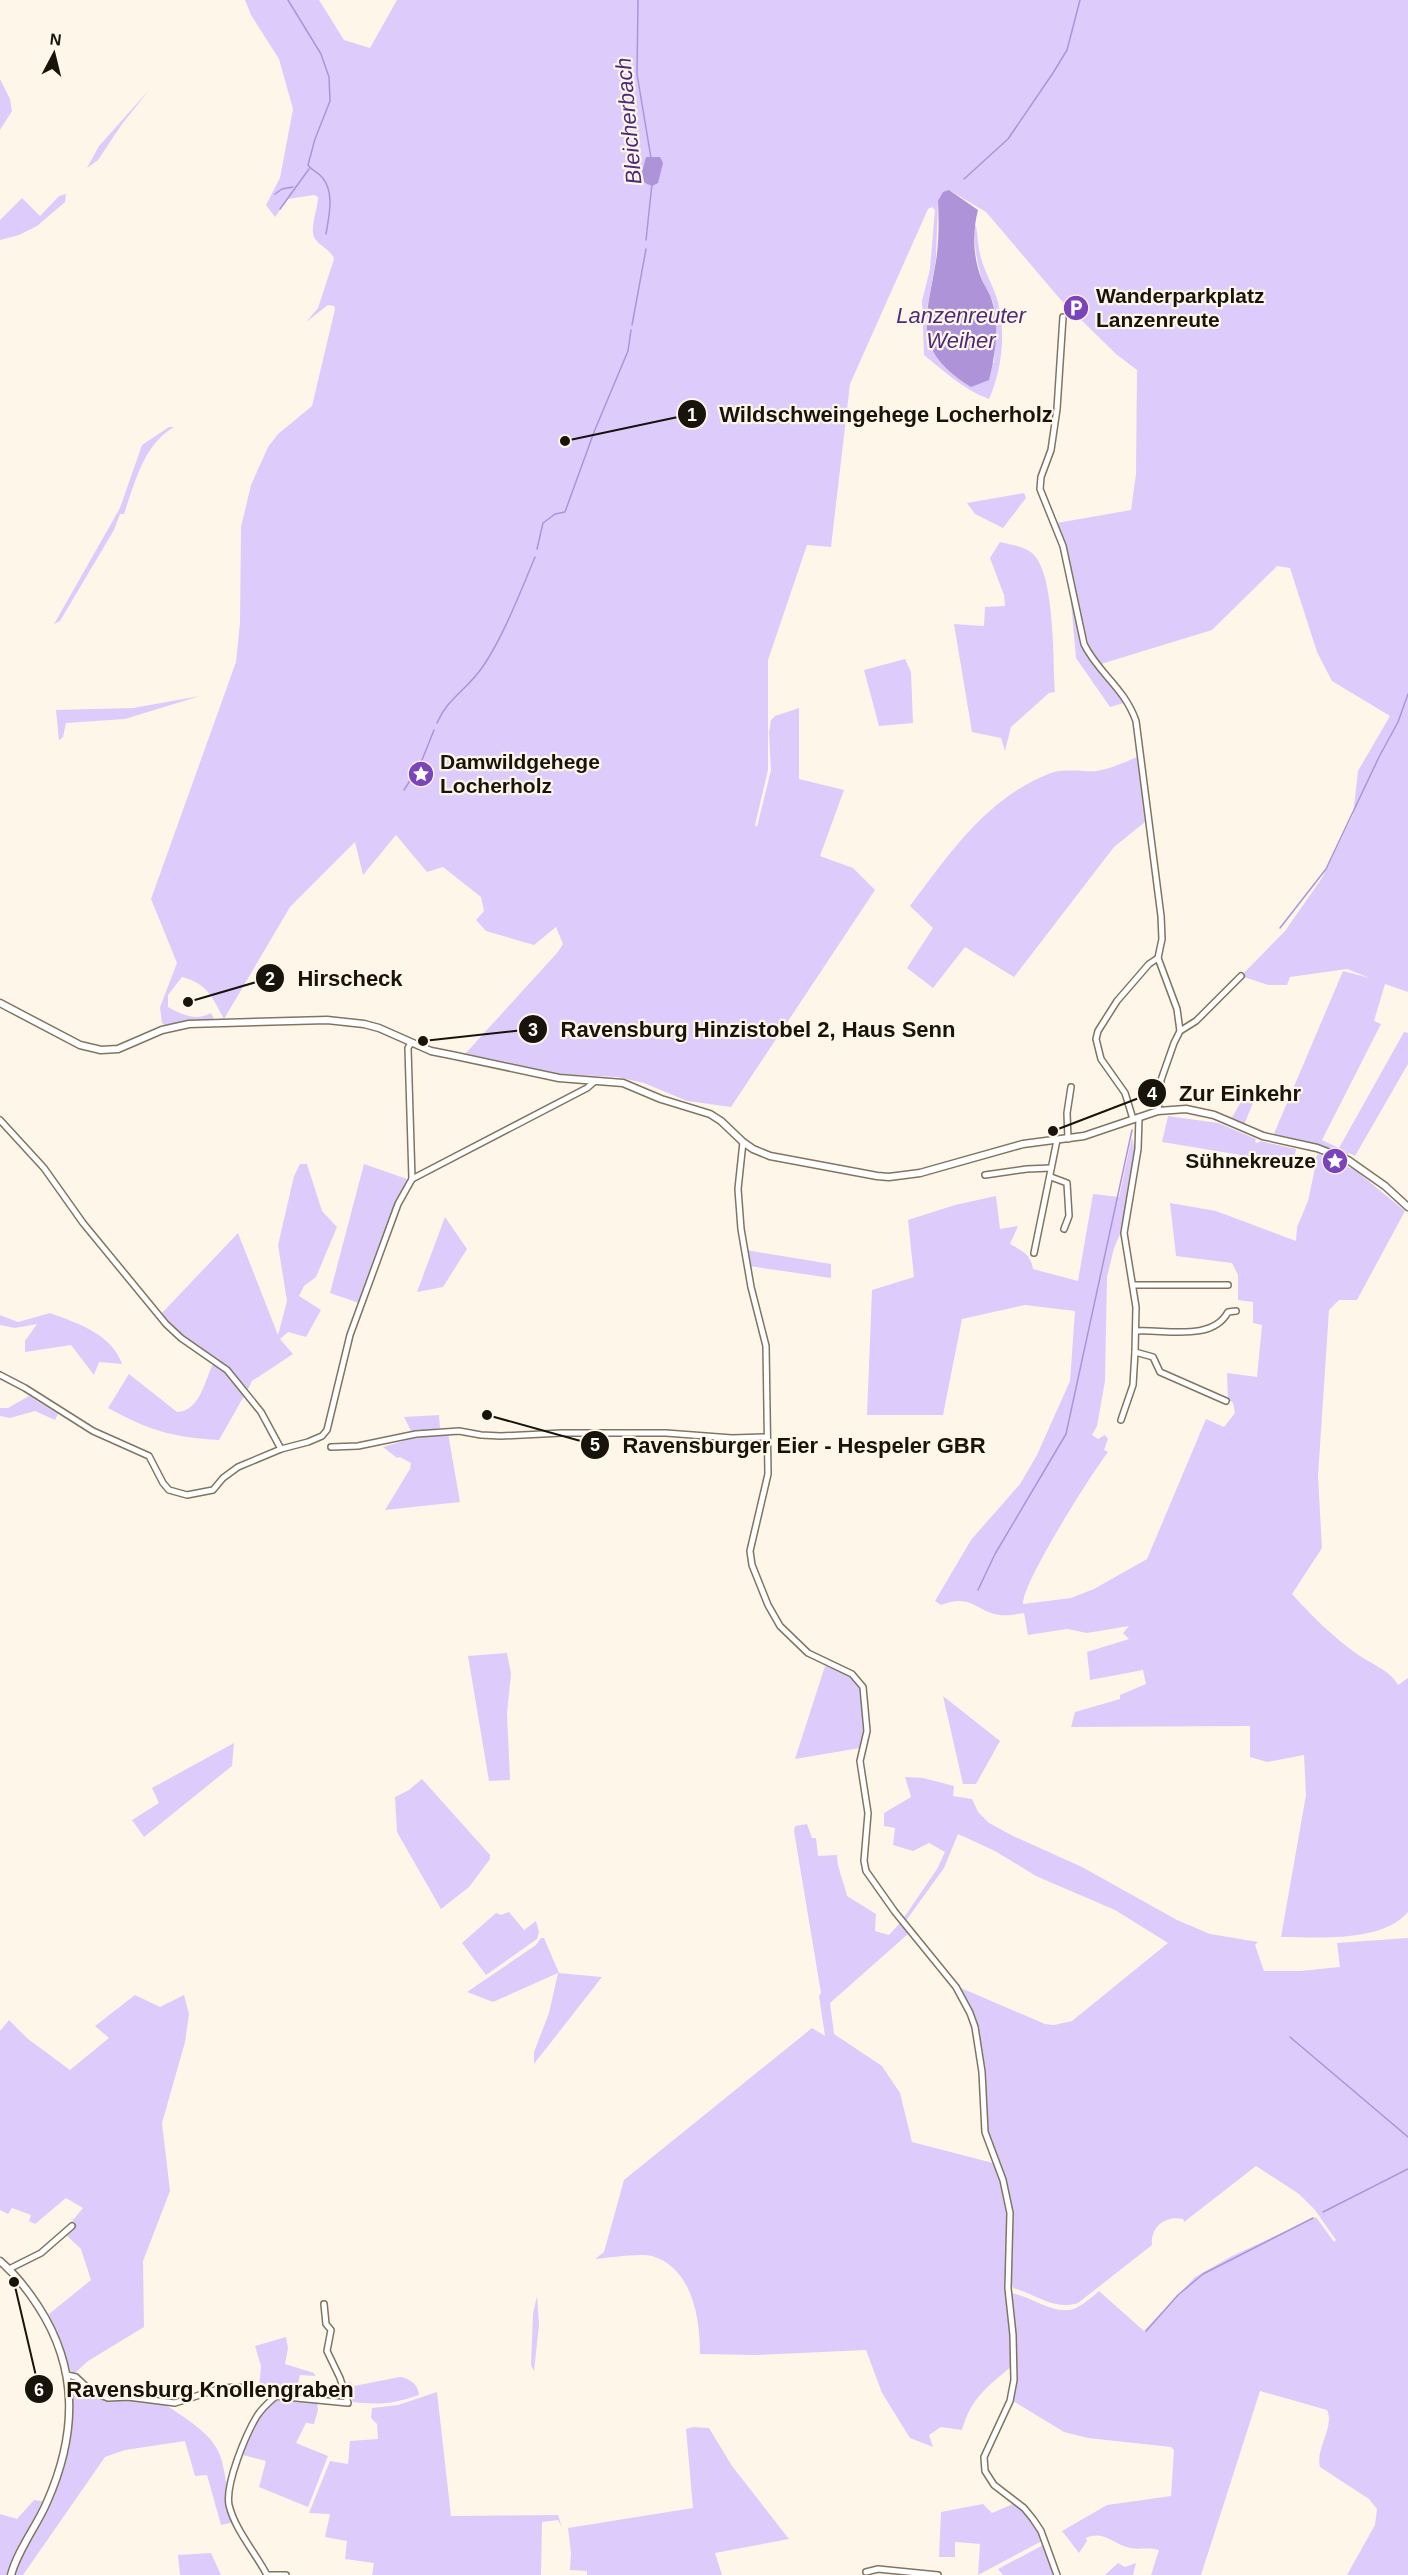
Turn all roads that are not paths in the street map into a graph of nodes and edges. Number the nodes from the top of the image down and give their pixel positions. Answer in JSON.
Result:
{"nodes":[{"id":1,"x":1063,"y":317,"type":"dead end"},
{"id":2,"x":1158,"y":958,"type":"junction"},
{"id":3,"x":1240,"y":976,"type":"dead end"},
{"id":4,"x":0,"y":1003,"type":"edge"},
{"id":5,"x":1180,"y":1031,"type":"junction"},
{"id":6,"x":411,"y":1043,"type":"junction"},
{"id":7,"x":595,"y":1081,"type":"junction"},
{"id":8,"x":1071,"y":1087,"type":"dead end"},
{"id":9,"x":1158,"y":1111,"type":"junction"},
{"id":10,"x":1136,"y":1118,"type":"junction"},
{"id":11,"x":0,"y":1120,"type":"edge"},
{"id":12,"x":1068,"y":1139,"type":"junction"},
{"id":13,"x":1057,"y":1140,"type":"junction"},
{"id":14,"x":742,"y":1142,"type":"junction"},
{"id":15,"x":1051,"y":1168,"type":"junction"},
{"id":16,"x":985,"y":1175,"type":"dead end"},
{"id":17,"x":1051,"y":1177,"type":"junction"},
{"id":18,"x":412,"y":1179,"type":"junction"},
{"id":19,"x":1408,"y":1207,"type":"edge"},
{"id":20,"x":1064,"y":1228,"type":"dead end"},
{"id":21,"x":1034,"y":1253,"type":"dead end"},
{"id":22,"x":1133,"y":1284,"type":"junction"},
{"id":23,"x":1228,"y":1285,"type":"dead end"},
{"id":24,"x":1236,"y":1311,"type":"dead end"},
{"id":25,"x":1136,"y":1330,"type":"junction"},
{"id":26,"x":1135,"y":1352,"type":"junction"},
{"id":27,"x":0,"y":1375,"type":"edge"},
{"id":28,"x":1226,"y":1401,"type":"dead end"},
{"id":29,"x":1121,"y":1420,"type":"dead end"},
{"id":30,"x":767,"y":1437,"type":"junction"},
{"id":31,"x":331,"y":1447,"type":"dead end"},
{"id":32,"x":281,"y":1449,"type":"junction"},
{"id":33,"x":72,"y":2226,"type":"dead end"},
{"id":34,"x":0,"y":2261,"type":"edge"},
{"id":35,"x":11,"y":2268,"type":"junction"},
{"id":36,"x":324,"y":2304,"type":"dead end"},
{"id":37,"x":67,"y":2376,"type":"junction"},
{"id":38,"x":276,"y":2396,"type":"junction"},
{"id":39,"x":866,"y":2572,"type":"dead end"},
{"id":40,"x":11,"y":2575,"type":"edge"},
{"id":41,"x":267,"y":2575,"type":"edge"},
{"id":42,"x":286,"y":2575,"type":"edge"},
{"id":43,"x":938,"y":2575,"type":"edge"},
{"id":44,"x":1057,"y":2575,"type":"edge"}],
"edges":[{"from":1,"to":2,"type":"street"},
{"from":2,"to":5,"type":"street"},
{"from":2,"to":10,"type":"street"},
{"from":3,"to":5,"type":"street"},
{"from":4,"to":6,"type":"main road"},
{"from":5,"to":9,"type":"street"},
{"from":6,"to":7,"type":"main road"},
{"from":6,"to":18,"type":"street"},
{"from":7,"to":14,"type":"main road"},
{"from":7,"to":18,"type":"street"},
{"from":8,"to":12,"type":"street"},
{"from":9,"to":10,"type":"main road"},
{"from":9,"to":19,"type":"main road"},
{"from":10,"to":12,"type":"main road"},
{"from":10,"to":22,"type":"street"},
{"from":11,"to":32,"type":"street"},
{"from":12,"to":13,"type":"main road"},
{"from":13,"to":14,"type":"main road"},
{"from":13,"to":15,"type":"street"},
{"from":14,"to":30,"type":"street"},
{"from":15,"to":16,"type":"street"},
{"from":15,"to":17,"type":"street"},
{"from":17,"to":20,"type":"street"},
{"from":17,"to":21,"type":"street"},
{"from":18,"to":32,"type":"street"},
{"from":22,"to":23,"type":"street"},
{"from":22,"to":25,"type":"street"},
{"from":24,"to":25,"type":"street"},
{"from":25,"to":26,"type":"street"},
{"from":26,"to":28,"type":"street"},
{"from":26,"to":29,"type":"street"},
{"from":27,"to":32,"type":"street"},
{"from":30,"to":31,"type":"street"},
{"from":30,"to":44,"type":"street"},
{"from":33,"to":35,"type":"street"},
{"from":34,"to":35,"type":"main road"},
{"from":35,"to":37,"type":"main road"},
{"from":36,"to":38,"type":"street"},
{"from":37,"to":38,"type":"street"},
{"from":37,"to":40,"type":"main road"},
{"from":38,"to":41,"type":"street"},
{"from":39,"to":43,"type":"street"},
{"from":41,"to":42,"type":"street"}]}
